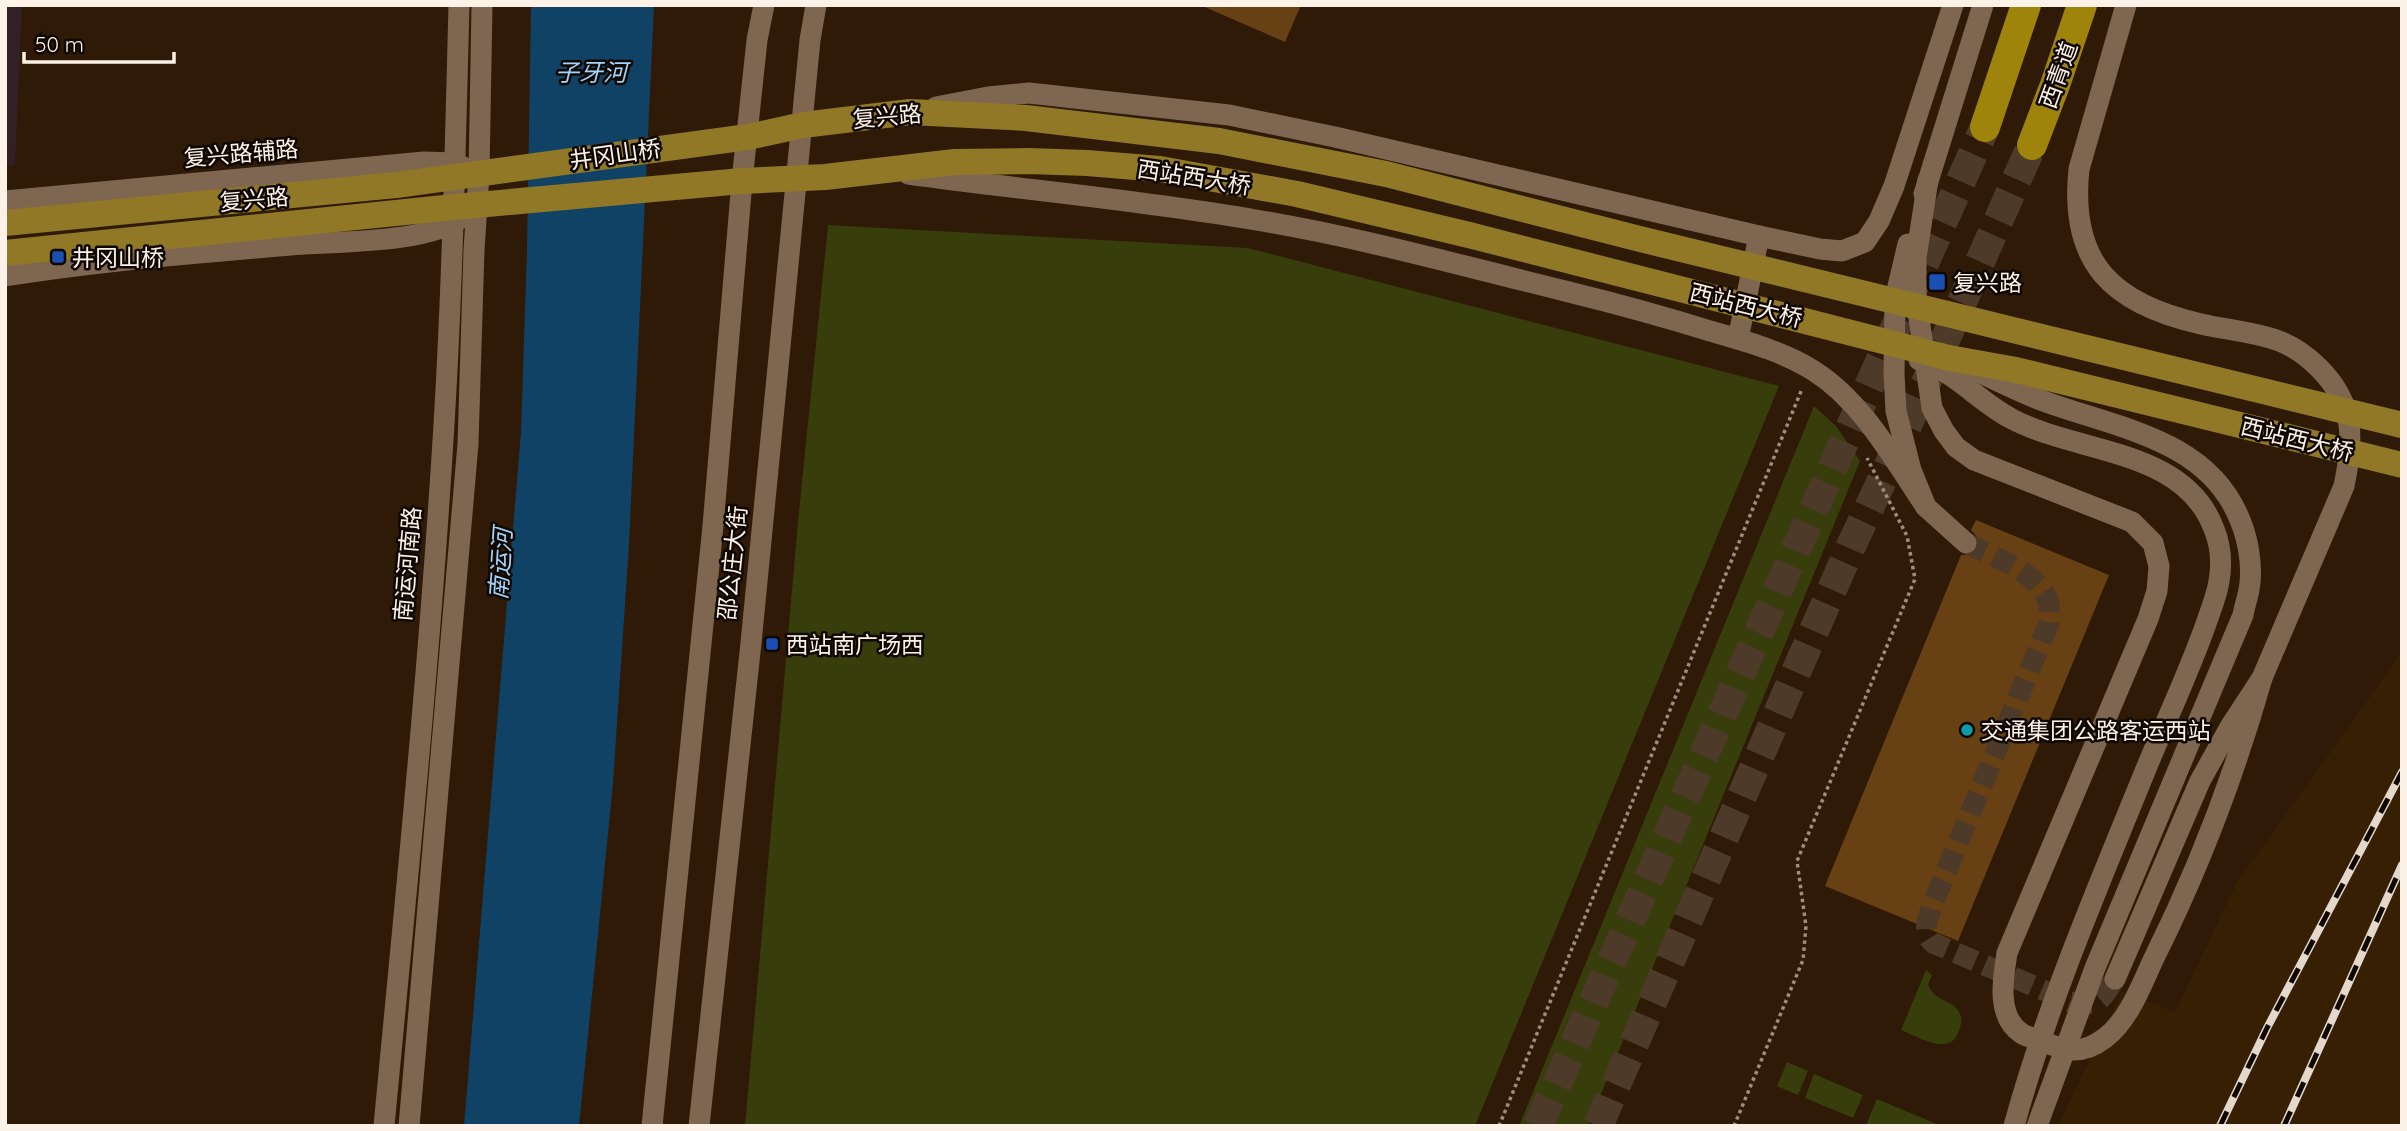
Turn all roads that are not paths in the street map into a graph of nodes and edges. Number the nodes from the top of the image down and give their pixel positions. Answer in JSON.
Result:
{"nodes":[{"id":1,"x":459,"y":5,"type":"edge"},
{"id":2,"x":482,"y":5,"type":"edge"},
{"id":3,"x":764,"y":5,"type":"edge"},
{"id":4,"x":816,"y":5,"type":"edge"},
{"id":5,"x":1953,"y":5,"type":"edge"},
{"id":6,"x":1983,"y":5,"type":"edge"},
{"id":7,"x":2026,"y":5,"type":"edge"},
{"id":8,"x":2082,"y":5,"type":"edge"},
{"id":9,"x":2126,"y":5,"type":"edge"},
{"id":10,"x":910,"y":111,"type":"junction"},
{"id":11,"x":1088,"y":124,"type":"joint"},
{"id":12,"x":803,"y":125,"type":"junction"},
{"id":13,"x":1985,"y":127,"type":"tunnel mouth"},
{"id":14,"x":748,"y":137,"type":"junction"},
{"id":15,"x":687,"y":144,"type":"joint"},
{"id":16,"x":2032,"y":145,"type":"tunnel mouth"},
{"id":17,"x":882,"y":170,"type":"junction"},
{"id":18,"x":472,"y":172,"type":"junction"},
{"id":19,"x":796,"y":179,"type":"junction"},
{"id":20,"x":1928,"y":180,"type":"junction"},
{"id":21,"x":743,"y":181,"type":"junction"},
{"id":22,"x":5,"y":201,"type":"edge"},
{"id":23,"x":471,"y":211,"type":"junction"},
{"id":24,"x":5,"y":223,"type":"edge"},
{"id":25,"x":1759,"y":236,"type":"junction"},
{"id":26,"x":5,"y":253,"type":"edge"},
{"id":27,"x":5,"y":276,"type":"edge"},
{"id":28,"x":1738,"y":339,"type":"junction"},
{"id":29,"x":1894,"y":352,"type":"junction"},
{"id":30,"x":1937,"y":360,"type":"junction"},
{"id":31,"x":2402,"y":425,"type":"edge"},
{"id":32,"x":2402,"y":465,"type":"edge"},
{"id":33,"x":1926,"y":507,"type":"junction"},
{"id":34,"x":1966,"y":543,"type":"tunnel mouth"},
{"id":35,"x":2262,"y":678,"type":"junction"},
{"id":36,"x":2115,"y":979,"type":"tunnel mouth"},
{"id":37,"x":384,"y":1126,"type":"edge"},
{"id":38,"x":409,"y":1126,"type":"edge"},
{"id":39,"x":652,"y":1126,"type":"edge"},
{"id":40,"x":699,"y":1126,"type":"edge"},
{"id":41,"x":2014,"y":1126,"type":"edge"},
{"id":42,"x":2037,"y":1126,"type":"edge"}],
"edges":[{"from":1,"to":18,"type":"street","name":"南运河南路"},
{"from":2,"to":18,"type":"street","name":"南运河南路"},
{"from":3,"to":14,"type":"street","name":"邵公庄大街"},
{"from":4,"to":12,"type":"street","name":"邵公庄大街"},
{"from":5,"to":25,"type":"street"},
{"from":6,"to":20,"type":"street"},
{"from":7,"to":13,"type":"highway"},
{"from":8,"to":16,"type":"highway","name":"西青道"},
{"from":9,"to":35,"type":"street"},
{"from":10,"to":11,"type":"main road","name":"复兴路"},
{"from":10,"to":12,"type":"main road","name":"复兴路"},
{"from":10,"to":25,"type":"street"},
{"from":11,"to":31,"type":"main road","name":"西站西大桥"},
{"from":12,"to":14,"type":"main road","name":"复兴路"},
{"from":12,"to":19,"type":"street","name":"邵公庄大街"},
{"from":14,"to":15,"type":"main road","name":"复兴路"},
{"from":14,"to":21,"type":"street","name":"邵公庄大街"},
{"from":15,"to":18,"type":"main road","name":"井冈山桥"},
{"from":17,"to":19,"type":"main road"},
{"from":17,"to":28,"type":"street"},
{"from":17,"to":30,"type":"main road","name":"西站西大桥"},
{"from":18,"to":22,"type":"street","name":"复兴路辅路"},
{"from":18,"to":23,"type":"street","name":"南运河南路"},
{"from":18,"to":24,"type":"main road","name":"复兴路"},
{"from":19,"to":21,"type":"main road"},
{"from":19,"to":40,"type":"street","name":"邵公庄大街"},
{"from":20,"to":29,"type":"street"},
{"from":20,"to":30,"type":"street"},
{"from":21,"to":23,"type":"main road","name":"井冈山桥"},
{"from":21,"to":39,"type":"street","name":"邵公庄大街"},
{"from":23,"to":26,"type":"main road","name":"复兴路"},
{"from":23,"to":27,"type":"street"},
{"from":23,"to":37,"type":"street","name":"南运河南路"},
{"from":23,"to":38,"type":"street","name":"南运河南路"},
{"from":25,"to":28,"type":"street"},
{"from":28,"to":33,"type":"street"},
{"from":29,"to":30,"type":"street"},
{"from":29,"to":33,"type":"street"},
{"from":30,"to":32,"type":"main road","name":"西站西大桥"},
{"from":30,"to":35,"type":"street"},
{"from":30,"to":41,"type":"street"},
{"from":30,"to":42,"type":"street"},
{"from":33,"to":34,"type":"street"},
{"from":35,"to":36,"type":"street"}]}
